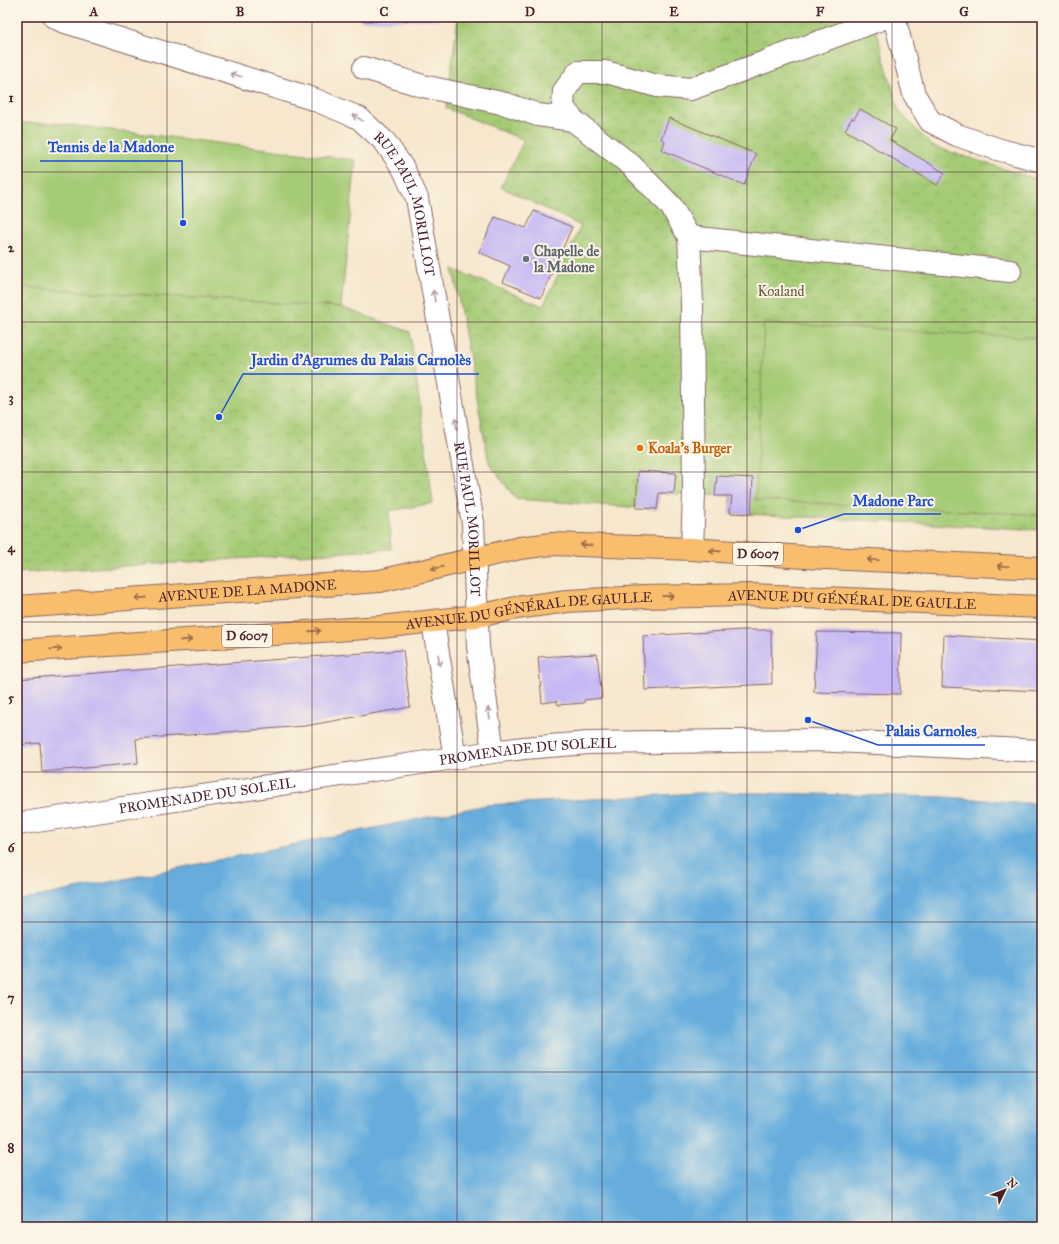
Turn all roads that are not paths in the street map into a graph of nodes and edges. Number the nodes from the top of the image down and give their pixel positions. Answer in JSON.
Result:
{"nodes":[{"id":1,"x":54,"y":17,"type":"edge"},
{"id":2,"x":887,"y":17,"type":"edge"},
{"id":3,"x":894,"y":17,"type":"edge"},
{"id":4,"x":364,"y":68,"type":"dead end"},
{"id":5,"x":573,"y":120,"type":"junction"},
{"id":6,"x":1042,"y":161,"type":"edge"},
{"id":7,"x":688,"y":237,"type":"junction"},
{"id":8,"x":1010,"y":271,"type":"dead end"},
{"id":9,"x":692,"y":550,"type":"junction"},
{"id":10,"x":475,"y":559,"type":"junction"},
{"id":11,"x":1042,"y":568,"type":"edge"},
{"id":12,"x":17,"y":607,"type":"edge"},
{"id":13,"x":1042,"y":607,"type":"edge"},
{"id":14,"x":477,"y":616,"type":"junction"},
{"id":15,"x":433,"y":622,"type":"junction"},
{"id":16,"x":17,"y":651,"type":"edge"},
{"id":17,"x":1042,"y":750,"type":"edge"},
{"id":18,"x":493,"y":752,"type":"junction"},
{"id":19,"x":455,"y":758,"type":"junction"},
{"id":20,"x":17,"y":824,"type":"edge"}],
"edges":[{"from":10,"to":1,"type":"street","name":"RUE PAUL MORILLOT","one_way":true},
{"from":2,"to":5,"type":"street"},
{"from":3,"to":6,"type":"street"},
{"from":4,"to":5,"type":"street"},
{"from":5,"to":7,"type":"street"},
{"from":7,"to":8,"type":"street"},
{"from":7,"to":9,"type":"street"},
{"from":9,"to":10,"type":"main road","number":"D 6007","one_way":true},
{"from":11,"to":9,"type":"main road","number":"D 6007","one_way":true},
{"from":10,"to":12,"type":"main road","name":"AVENUE DE LA MADONE","number":"D 6007","one_way":true},
{"from":10,"to":14,"type":"street","name":"RUE PAUL MORILLOT"},
{"from":14,"to":13,"type":"main road","name":"AVENUE DU GÉNÉRAL DE GAULLE","number":"D 6007","one_way":true},
{"from":14,"to":15,"type":"main road","name":"AVENUE DU GÉNÉRAL DE GAULLE","number":"D 6007"},
{"from":18,"to":14,"type":"street","name":"RUE PAUL MORILLOT","one_way":true},
{"from":16,"to":15,"type":"main road","name":"AVENUE DU GÉNÉRAL DE GAULLE","number":"D 6007","one_way":true},
{"from":15,"to":19,"type":"street","one_way":true},
{"from":17,"to":18,"type":"street","name":"PROMENADE DU SOLEIL"},
{"from":18,"to":19,"type":"street","name":"PROMENADE DU SOLEIL"},
{"from":19,"to":20,"type":"street","name":"PROMENADE DU SOLEIL"}]}
